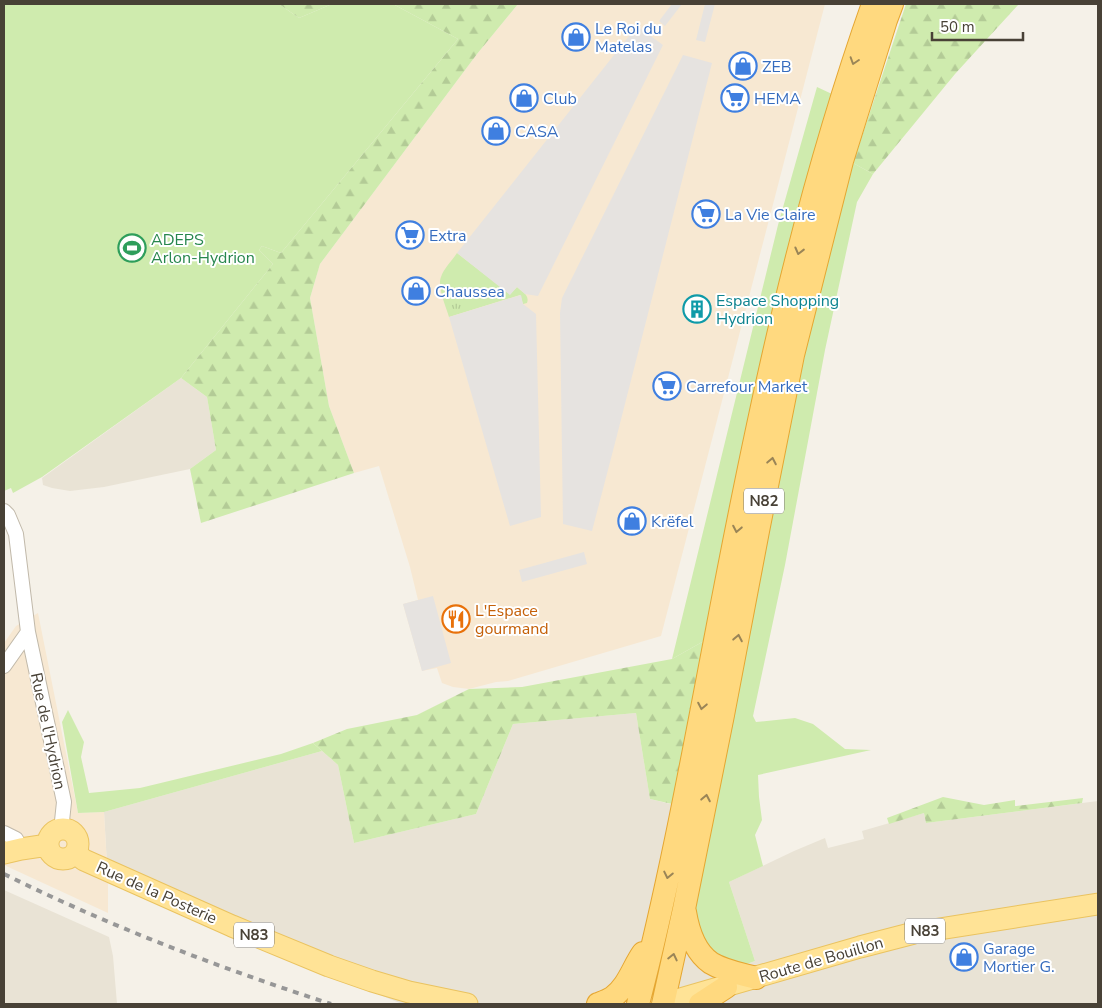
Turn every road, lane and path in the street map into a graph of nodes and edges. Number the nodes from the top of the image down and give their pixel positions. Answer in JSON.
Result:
{"nodes":[{"id":1,"x":873,"y":4,"type":"edge"},
{"id":2,"x":892,"y":4,"type":"edge"},
{"id":3,"x":4,"y":511,"type":"edge"},
{"id":4,"x":28,"y":632,"type":"junction"},
{"id":5,"x":4,"y":666,"type":"edge"},
{"id":6,"x":4,"y":833,"type":"edge"},
{"id":7,"x":54,"y":837,"type":"junction"},
{"id":8,"x":12,"y":851,"type":"edge"},
{"id":9,"x":1098,"y":904,"type":"edge"},
{"id":10,"x":684,"y":909,"type":"junction"},
{"id":11,"x":1070,"y":909,"type":"junction"},
{"id":12,"x":1098,"y":914,"type":"edge"},
{"id":13,"x":653,"y":944,"type":"junction"},
{"id":14,"x":756,"y":978,"type":"junction"},
{"id":15,"x":726,"y":987,"type":"junction"},
{"id":16,"x":467,"y":1004,"type":"edge"},
{"id":17,"x":598,"y":1004,"type":"edge"},
{"id":18,"x":638,"y":1004,"type":"edge"},
{"id":19,"x":663,"y":1004,"type":"edge"},
{"id":20,"x":700,"y":1004,"type":"edge"}],
"edges":[{"from":1,"to":13,"type":"highway","number":"N82","one_way":true},
{"from":10,"to":2,"type":"highway","number":"N82","one_way":true},
{"from":3,"to":4,"type":"street","name":"Rue de l'Hydrion"},
{"from":4,"to":5,"type":"street","name":"Rue de l'Hydrion"},
{"from":4,"to":7,"type":"street","name":"Rue de l'Hydrion"},
{"from":6,"to":8,"type":"street"},
{"from":7,"to":8,"type":"main road"},
{"from":7,"to":16,"type":"main road","name":"Rue de la Posterie","number":"N83"},
{"from":9,"to":11,"type":"main road","name":"Route de Bouillon","number":"N83"},
{"from":10,"to":14,"type":"highway"},
{"from":19,"to":10,"type":"highway","number":"N82","one_way":true},
{"from":11,"to":12,"type":"street"},
{"from":11,"to":14,"type":"main road","name":"Route de Bouillon","number":"N83"},
{"from":13,"to":17,"type":"highway"},
{"from":13,"to":18,"type":"highway","number":"N82"},
{"from":14,"to":15,"type":"main road","name":"Route de Bouillon","number":"N83"},
{"from":15,"to":19,"type":"main road","name":"Route de Bouillon","number":"N83"},
{"from":15,"to":20,"type":"highway"}]}
